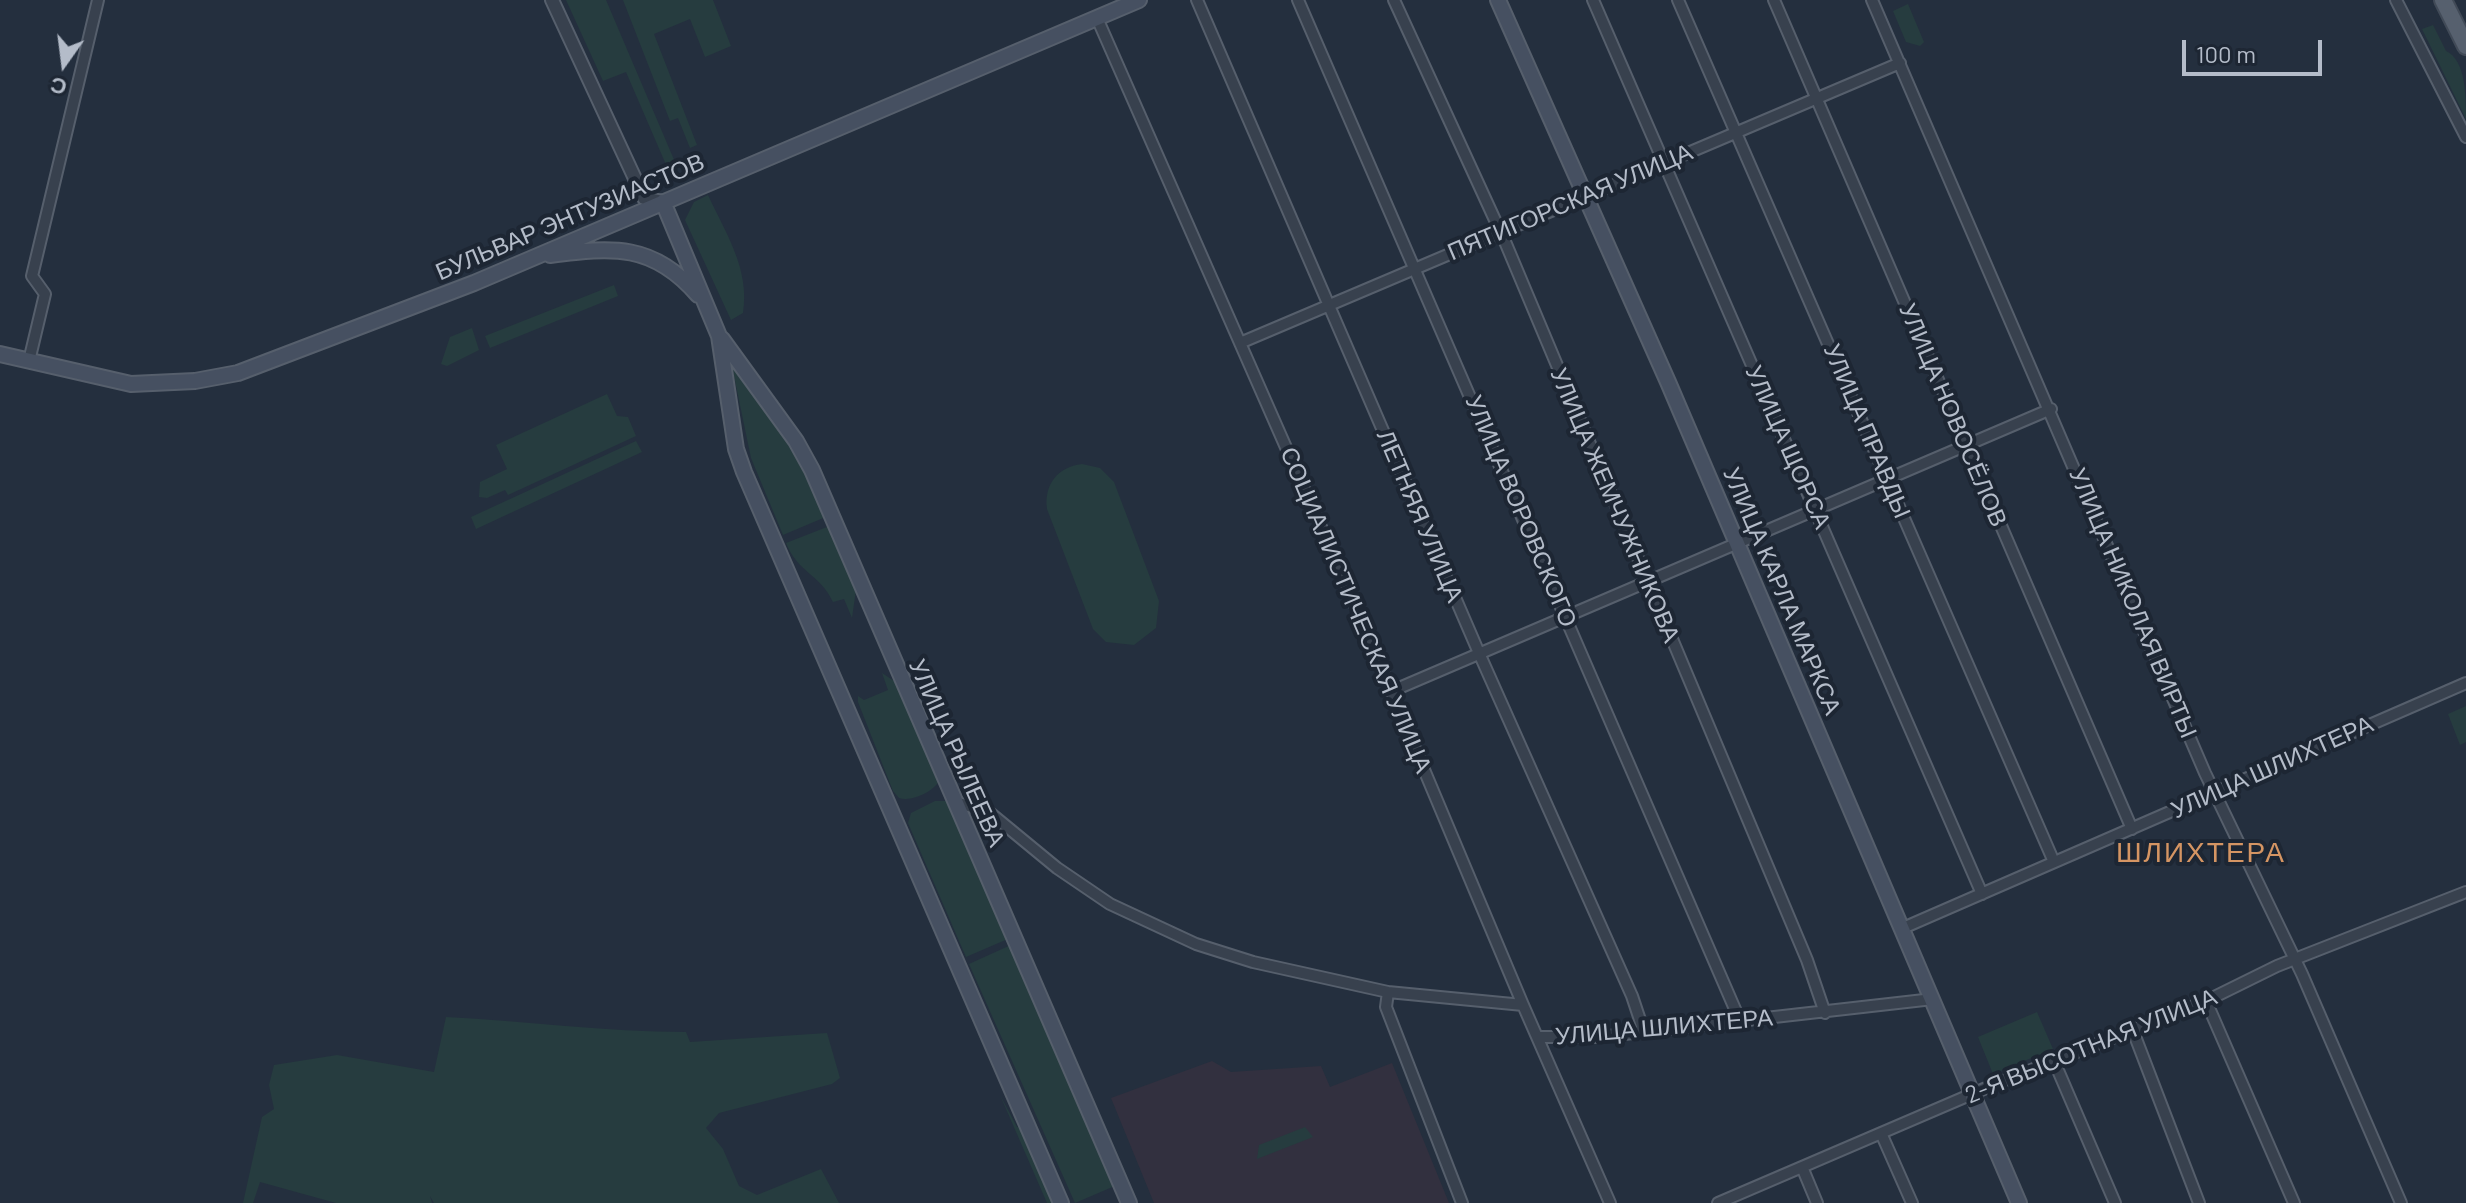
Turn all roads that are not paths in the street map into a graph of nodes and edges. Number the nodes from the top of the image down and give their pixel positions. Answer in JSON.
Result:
{"nodes":[{"id":1,"x":98,"y":0,"type":"edge"},
{"id":2,"x":552,"y":0,"type":"edge"},
{"id":3,"x":1139,"y":0,"type":"edge"},
{"id":4,"x":1197,"y":0,"type":"edge"},
{"id":5,"x":1298,"y":0,"type":"edge"},
{"id":6,"x":1394,"y":0,"type":"edge"},
{"id":7,"x":1498,"y":0,"type":"edge"},
{"id":8,"x":1593,"y":0,"type":"edge"},
{"id":9,"x":1678,"y":0,"type":"edge"},
{"id":10,"x":1774,"y":0,"type":"edge"},
{"id":11,"x":1872,"y":0,"type":"edge"},
{"id":12,"x":2396,"y":0,"type":"edge"},
{"id":13,"x":2443,"y":0,"type":"edge"},
{"id":14,"x":1118,"y":4,"type":"edge"},
{"id":15,"x":1097,"y":18,"type":"junction"},
{"id":16,"x":2466,"y":46,"type":"edge"},
{"id":17,"x":1900,"y":63,"type":"junction"},
{"id":18,"x":1815,"y":98,"type":"junction"},
{"id":19,"x":1734,"y":132,"type":"junction"},
{"id":20,"x":2466,"y":137,"type":"edge"},
{"id":21,"x":1662,"y":162,"type":"junction"},
{"id":22,"x":1584,"y":195,"type":"junction"},
{"id":23,"x":663,"y":202,"type":"junction"},
{"id":24,"x":1501,"y":231,"type":"junction"},
{"id":25,"x":533,"y":257,"type":"junction"},
{"id":26,"x":1416,"y":268,"type":"junction"},
{"id":27,"x":1330,"y":304,"type":"junction"},
{"id":28,"x":708,"y":308,"type":"junction"},
{"id":29,"x":719,"y":336,"type":"junction"},
{"id":30,"x":1240,"y":343,"type":"junction"},
{"id":31,"x":0,"y":354,"type":"edge"},
{"id":32,"x":29,"y":361,"type":"junction"},
{"id":33,"x":2051,"y":409,"type":"junction"},
{"id":34,"x":1965,"y":446,"type":"junction"},
{"id":35,"x":1887,"y":480,"type":"junction"},
{"id":36,"x":1816,"y":510,"type":"junction"},
{"id":37,"x":1737,"y":543,"type":"junction"},
{"id":38,"x":1646,"y":582,"type":"junction"},
{"id":39,"x":1566,"y":616,"type":"junction"},
{"id":40,"x":1479,"y":653,"type":"junction"},
{"id":41,"x":2466,"y":683,"type":"edge"},
{"id":42,"x":1392,"y":691,"type":"junction"},
{"id":43,"x":2215,"y":792,"type":"junction"},
{"id":44,"x":955,"y":802,"type":"junction"},
{"id":45,"x":2132,"y":829,"type":"junction"},
{"id":46,"x":2054,"y":862,"type":"junction"},
{"id":47,"x":2466,"y":892,"type":"edge"},
{"id":48,"x":1982,"y":894,"type":"junction"},
{"id":49,"x":1903,"y":928,"type":"junction"},
{"id":50,"x":2295,"y":961,"type":"junction"},
{"id":51,"x":1388,"y":992,"type":"junction"},
{"id":52,"x":1933,"y":999,"type":"junction"},
{"id":53,"x":2206,"y":1001,"type":"junction"},
{"id":54,"x":1523,"y":1005,"type":"junction"},
{"id":55,"x":1825,"y":1013,"type":"junction"},
{"id":56,"x":1741,"y":1023,"type":"junction"},
{"id":57,"x":2133,"y":1031,"type":"junction"},
{"id":58,"x":1644,"y":1032,"type":"junction"},
{"id":59,"x":1538,"y":1037,"type":"junction"},
{"id":60,"x":2054,"y":1061,"type":"junction"},
{"id":61,"x":1973,"y":1094,"type":"junction"},
{"id":62,"x":1881,"y":1133,"type":"junction"},
{"id":63,"x":1802,"y":1167,"type":"junction"},
{"id":64,"x":1061,"y":1203,"type":"edge"},
{"id":65,"x":1129,"y":1203,"type":"edge"},
{"id":66,"x":1462,"y":1203,"type":"edge"},
{"id":67,"x":1610,"y":1203,"type":"edge"},
{"id":68,"x":1719,"y":1203,"type":"edge"},
{"id":69,"x":1817,"y":1203,"type":"edge"},
{"id":70,"x":1912,"y":1203,"type":"edge"},
{"id":71,"x":2019,"y":1203,"type":"edge"},
{"id":72,"x":2115,"y":1203,"type":"edge"},
{"id":73,"x":2199,"y":1203,"type":"edge"},
{"id":74,"x":2294,"y":1203,"type":"edge"},
{"id":75,"x":2401,"y":1203,"type":"edge"}],
"edges":[{"from":1,"to":32,"type":"street"},
{"from":2,"to":23,"type":"street","name":"УЛИЦА РЫЛЕЕВА"},
{"from":3,"to":14,"type":"main road","name":"БУЛЬВАР ЭНТУЗИАСТОВ"},
{"from":4,"to":27,"type":"street","name":"ЛЕТНЯЯ УЛИЦА"},
{"from":5,"to":26,"type":"street","name":"УЛИЦА ВОРОВСКОГО"},
{"from":6,"to":24,"type":"street","name":"УЛИЦА ЖЕМЧУЖНИКОВА"},
{"from":7,"to":22,"type":"main road","name":"УЛИЦА КАРЛА МАРКСА"},
{"from":8,"to":21,"type":"street","name":"УЛИЦА ЩОРСА"},
{"from":9,"to":19,"type":"street","name":"УЛИЦА ПРАВДЫ"},
{"from":10,"to":18,"type":"street","name":"УЛИЦА НОВОСЁЛОВ"},
{"from":11,"to":17,"type":"street","name":"УЛИЦА НИКОЛАЯ ВИРТЫ"},
{"from":12,"to":20,"type":"street"},
{"from":13,"to":16,"type":"main road"},
{"from":14,"to":15,"type":"main road","name":"БУЛЬВАР ЭНТУЗИАСТОВ"},
{"from":15,"to":23,"type":"main road","name":"БУЛЬВАР ЭНТУЗИАСТОВ"},
{"from":15,"to":30,"type":"street","name":"СОЦИАЛИСТИЧЕСКАЯ УЛИЦА"},
{"from":17,"to":18,"type":"street","name":"ПЯТИГОРСКАЯ УЛИЦА"},
{"from":17,"to":33,"type":"street","name":"УЛИЦА НИКОЛАЯ ВИРТЫ"},
{"from":18,"to":19,"type":"street","name":"ПЯТИГОРСКАЯ УЛИЦА"},
{"from":18,"to":34,"type":"street","name":"УЛИЦА НОВОСЁЛОВ"},
{"from":19,"to":21,"type":"street","name":"ПЯТИГОРСКАЯ УЛИЦА"},
{"from":19,"to":35,"type":"street","name":"УЛИЦА ПРАВДЫ"},
{"from":21,"to":22,"type":"street","name":"ПЯТИГОРСКАЯ УЛИЦА"},
{"from":21,"to":36,"type":"street","name":"УЛИЦА ЩОРСА"},
{"from":22,"to":24,"type":"street","name":"ПЯТИГОРСКАЯ УЛИЦА"},
{"from":22,"to":37,"type":"main road","name":"УЛИЦА КАРЛА МАРКСА"},
{"from":23,"to":25,"type":"main road","name":"БУЛЬВАР ЭНТУЗИАСТОВ"},
{"from":23,"to":28,"type":"main road","name":"УЛИЦА РЫЛЕЕВА"},
{"from":24,"to":26,"type":"street","name":"ПЯТИГОРСКАЯ УЛИЦА"},
{"from":24,"to":38,"type":"street","name":"УЛИЦА ЖЕМЧУЖНИКОВА"},
{"from":25,"to":28,"type":"main road"},
{"from":25,"to":32,"type":"main road","name":"БУЛЬВАР ЭНТУЗИАСТОВ"},
{"from":26,"to":27,"type":"street","name":"ПЯТИГОРСКАЯ УЛИЦА"},
{"from":26,"to":39,"type":"street","name":"УЛИЦА ВОРОВСКОГО"},
{"from":27,"to":30,"type":"street","name":"ПЯТИГОРСКАЯ УЛИЦА"},
{"from":27,"to":40,"type":"street","name":"ЛЕТНЯЯ УЛИЦА"},
{"from":28,"to":29,"type":"main road","name":"УЛИЦА РЫЛЕЕВА"},
{"from":29,"to":44,"type":"main road","name":"УЛИЦА РЫЛЕЕВА"},
{"from":29,"to":64,"type":"main road","name":"УЛИЦА РЫЛЕЕВА"},
{"from":30,"to":42,"type":"street","name":"СОЦИАЛИСТИЧЕСКАЯ УЛИЦА"},
{"from":31,"to":32,"type":"main road","name":"БУЛЬВАР ЭНТУЗИАСТОВ"},
{"from":33,"to":34,"type":"street"},
{"from":33,"to":43,"type":"street","name":"УЛИЦА НИКОЛАЯ ВИРТЫ"},
{"from":34,"to":35,"type":"street"},
{"from":34,"to":45,"type":"street","name":"УЛИЦА НОВОСЁЛОВ"},
{"from":35,"to":36,"type":"street"},
{"from":35,"to":46,"type":"street","name":"УЛИЦА ПРАВДЫ"},
{"from":36,"to":37,"type":"street"},
{"from":36,"to":48,"type":"street","name":"УЛИЦА ЩОРСА"},
{"from":37,"to":38,"type":"street"},
{"from":37,"to":49,"type":"main road","name":"УЛИЦА КАРЛА МАРКСА"},
{"from":38,"to":39,"type":"street"},
{"from":38,"to":55,"type":"street","name":"УЛИЦА ЖЕМЧУЖНИКОВА"},
{"from":39,"to":40,"type":"street"},
{"from":39,"to":56,"type":"street","name":"УЛИЦА ВОРОВСКОГО"},
{"from":40,"to":42,"type":"street"},
{"from":40,"to":58,"type":"street","name":"ЛЕТНЯЯ УЛИЦА"},
{"from":41,"to":43,"type":"street","name":"УЛИЦА ШЛИХТЕРА"},
{"from":42,"to":54,"type":"street","name":"СОЦИАЛИСТИЧЕСКАЯ УЛИЦА"},
{"from":43,"to":45,"type":"street","name":"УЛИЦА ШЛИХТЕРА"},
{"from":43,"to":50,"type":"street","name":"УЛИЦА НИКОЛАЯ ВИРТЫ"},
{"from":44,"to":51,"type":"street","name":"УЛИЦА ШЛИХТЕРА"},
{"from":44,"to":65,"type":"main road","name":"УЛИЦА РЫЛЕЕВА"},
{"from":45,"to":46,"type":"street","name":"УЛИЦА ШЛИХТЕРА"},
{"from":46,"to":48,"type":"street","name":"УЛИЦА ШЛИХТЕРА"},
{"from":47,"to":50,"type":"street","name":"2-Я ВЫСОТНАЯ УЛИЦА"},
{"from":48,"to":49,"type":"street","name":"УЛИЦА ШЛИХТЕРА"},
{"from":49,"to":52,"type":"main road","name":"УЛИЦА КАРЛА МАРКСА"},
{"from":50,"to":53,"type":"street","name":"2-Я ВЫСОТНАЯ УЛИЦА"},
{"from":50,"to":75,"type":"street","name":"УЛИЦА НИКОЛАЯ ВИРТЫ"},
{"from":51,"to":54,"type":"street","name":"УЛИЦА ШЛИХТЕРА"},
{"from":51,"to":66,"type":"street"},
{"from":52,"to":55,"type":"street","name":"УЛИЦА ШЛИХТЕРА"},
{"from":52,"to":61,"type":"main road","name":"УЛИЦА КАРЛА МАРКСА"},
{"from":53,"to":57,"type":"street","name":"2-Я ВЫСОТНАЯ УЛИЦА"},
{"from":53,"to":74,"type":"street"},
{"from":54,"to":59,"type":"street","name":"СОЦИАЛИСТИЧЕСКАЯ УЛИЦА"},
{"from":55,"to":56,"type":"street","name":"УЛИЦА ШЛИХТЕРА"},
{"from":56,"to":58,"type":"street","name":"УЛИЦА ШЛИХТЕРА"},
{"from":57,"to":60,"type":"street","name":"2-Я ВЫСОТНАЯ УЛИЦА"},
{"from":57,"to":73,"type":"street"},
{"from":58,"to":59,"type":"street","name":"УЛИЦА ШЛИХТЕРА"},
{"from":59,"to":67,"type":"street","name":"СОЦИАЛИСТИЧЕСКАЯ УЛИЦА"},
{"from":60,"to":61,"type":"street","name":"2-Я ВЫСОТНАЯ УЛИЦА"},
{"from":60,"to":72,"type":"street"},
{"from":61,"to":62,"type":"street","name":"2-Я ВЫСОТНАЯ УЛИЦА"},
{"from":61,"to":71,"type":"main road","name":"УЛИЦА КАРЛА МАРКСА"},
{"from":62,"to":63,"type":"street","name":"2-Я ВЫСОТНАЯ УЛИЦА"},
{"from":62,"to":70,"type":"street"},
{"from":63,"to":68,"type":"street","name":"2-Я ВЫСОТНАЯ УЛИЦА"},
{"from":63,"to":69,"type":"street"}]}
